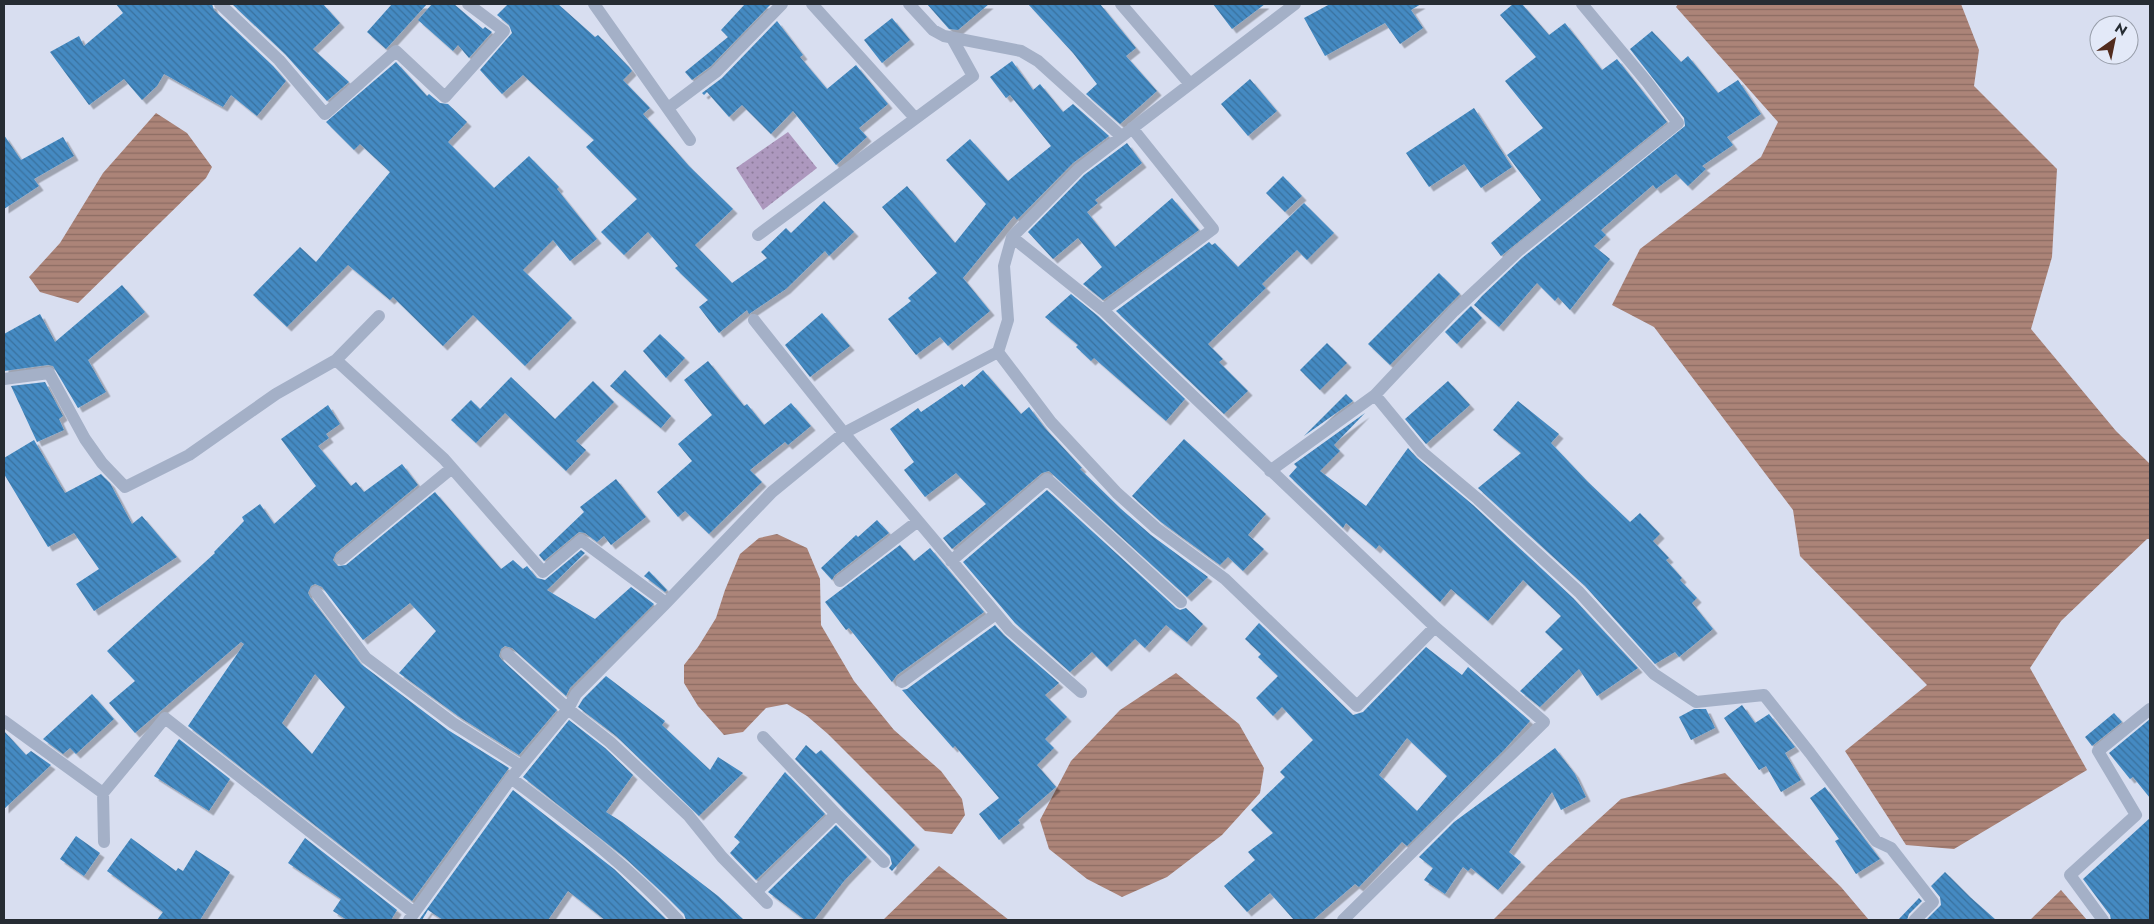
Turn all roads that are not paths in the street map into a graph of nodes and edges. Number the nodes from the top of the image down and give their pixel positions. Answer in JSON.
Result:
{"nodes":[{"id":1,"x":220,"y":4,"type":"edge"},
{"id":2,"x":468,"y":4,"type":"edge"},
{"id":3,"x":594,"y":4,"type":"edge"},
{"id":4,"x":782,"y":4,"type":"edge"},
{"id":5,"x":812,"y":4,"type":"edge"},
{"id":6,"x":909,"y":4,"type":"edge"},
{"id":7,"x":1121,"y":4,"type":"edge"},
{"id":8,"x":1295,"y":4,"type":"edge"},
{"id":9,"x":1582,"y":4,"type":"edge"},
{"id":10,"x":952,"y":38,"type":"junction"},
{"id":11,"x":1190,"y":84,"type":"junction"},
{"id":12,"x":668,"y":108,"type":"junction"},
{"id":13,"x":915,"y":118,"type":"junction"},
{"id":14,"x":1132,"y":128,"type":"junction"},
{"id":15,"x":1122,"y":136,"type":"junction"},
{"id":16,"x":690,"y":140,"type":"dead end"},
{"id":17,"x":758,"y":235,"type":"dead end"},
{"id":18,"x":1012,"y":237,"type":"junction"},
{"id":19,"x":1102,"y":310,"type":"junction"},
{"id":20,"x":379,"y":316,"type":"dead end"},
{"id":21,"x":754,"y":320,"type":"dead end"},
{"id":22,"x":998,"y":352,"type":"junction"},
{"id":23,"x":336,"y":360,"type":"junction"},
{"id":24,"x":4,"y":379,"type":"edge"},
{"id":25,"x":1374,"y":395,"type":"junction"},
{"id":26,"x":844,"y":433,"type":"junction"},
{"id":27,"x":452,"y":468,"type":"junction"},
{"id":28,"x":1270,"y":471,"type":"junction"},
{"id":29,"x":918,"y":521,"type":"junction"},
{"id":30,"x":341,"y":559,"type":"dead end"},
{"id":31,"x":951,"y":561,"type":"junction"},
{"id":32,"x":840,"y":581,"type":"dead end"},
{"id":33,"x":316,"y":592,"type":"dead end"},
{"id":34,"x":1181,"y":602,"type":"dead end"},
{"id":35,"x":666,"y":603,"type":"junction"},
{"id":36,"x":996,"y":614,"type":"junction"},
{"id":37,"x":1435,"y":628,"type":"junction"},
{"id":38,"x":507,"y":654,"type":"dead end"},
{"id":39,"x":902,"y":682,"type":"dead end"},
{"id":40,"x":1081,"y":692,"type":"dead end"},
{"id":41,"x":568,"y":709,"type":"junction"},
{"id":42,"x":2150,"y":709,"type":"edge"},
{"id":43,"x":4,"y":721,"type":"edge"},
{"id":44,"x":763,"y":737,"type":"dead end"},
{"id":45,"x":521,"y":766,"type":"junction"},
{"id":46,"x":511,"y":778,"type":"junction"},
{"id":47,"x":103,"y":794,"type":"junction"},
{"id":48,"x":836,"y":814,"type":"junction"},
{"id":49,"x":104,"y":842,"type":"dead end"},
{"id":50,"x":884,"y":862,"type":"dead end"},
{"id":51,"x":756,"y":892,"type":"junction"},
{"id":52,"x":767,"y":903,"type":"dead end"},
{"id":53,"x":411,"y":917,"type":"edge"},
{"id":54,"x":678,"y":920,"type":"edge"},
{"id":55,"x":1343,"y":920,"type":"edge"},
{"id":56,"x":1915,"y":920,"type":"edge"},
{"id":57,"x":2103,"y":920,"type":"edge"}],
"edges":[{"from":1,"to":2,"type":"street"},
{"from":3,"to":12,"type":"street"},
{"from":4,"to":12,"type":"street"},
{"from":5,"to":13,"type":"street"},
{"from":6,"to":10,"type":"street"},
{"from":7,"to":11,"type":"street"},
{"from":8,"to":11,"type":"street"},
{"from":9,"to":25,"type":"street"},
{"from":10,"to":13,"type":"street"},
{"from":10,"to":15,"type":"street"},
{"from":11,"to":14,"type":"street"},
{"from":12,"to":16,"type":"street"},
{"from":13,"to":17,"type":"street"},
{"from":14,"to":15,"type":"street"},
{"from":14,"to":19,"type":"street"},
{"from":15,"to":18,"type":"street"},
{"from":18,"to":19,"type":"street"},
{"from":18,"to":22,"type":"street"},
{"from":19,"to":28,"type":"street"},
{"from":20,"to":23,"type":"street"},
{"from":21,"to":26,"type":"street"},
{"from":22,"to":26,"type":"street"},
{"from":22,"to":37,"type":"street"},
{"from":23,"to":24,"type":"street"},
{"from":23,"to":27,"type":"street"},
{"from":25,"to":28,"type":"street"},
{"from":25,"to":56,"type":"street"},
{"from":26,"to":29,"type":"street"},
{"from":26,"to":35,"type":"street"},
{"from":27,"to":30,"type":"street"},
{"from":27,"to":35,"type":"street"},
{"from":28,"to":37,"type":"street"},
{"from":29,"to":31,"type":"street"},
{"from":29,"to":32,"type":"street"},
{"from":31,"to":34,"type":"street"},
{"from":31,"to":36,"type":"street"},
{"from":33,"to":45,"type":"street"},
{"from":35,"to":41,"type":"street"},
{"from":36,"to":39,"type":"street"},
{"from":36,"to":40,"type":"street"},
{"from":37,"to":55,"type":"street"},
{"from":38,"to":41,"type":"street"},
{"from":41,"to":45,"type":"street"},
{"from":41,"to":51,"type":"street"},
{"from":42,"to":57,"type":"street"},
{"from":43,"to":47,"type":"street"},
{"from":44,"to":48,"type":"street"},
{"from":45,"to":46,"type":"street"},
{"from":46,"to":53,"type":"street"},
{"from":46,"to":54,"type":"street"},
{"from":47,"to":49,"type":"street"},
{"from":47,"to":53,"type":"street"},
{"from":48,"to":50,"type":"street"},
{"from":48,"to":51,"type":"street"},
{"from":51,"to":52,"type":"street"}]}
